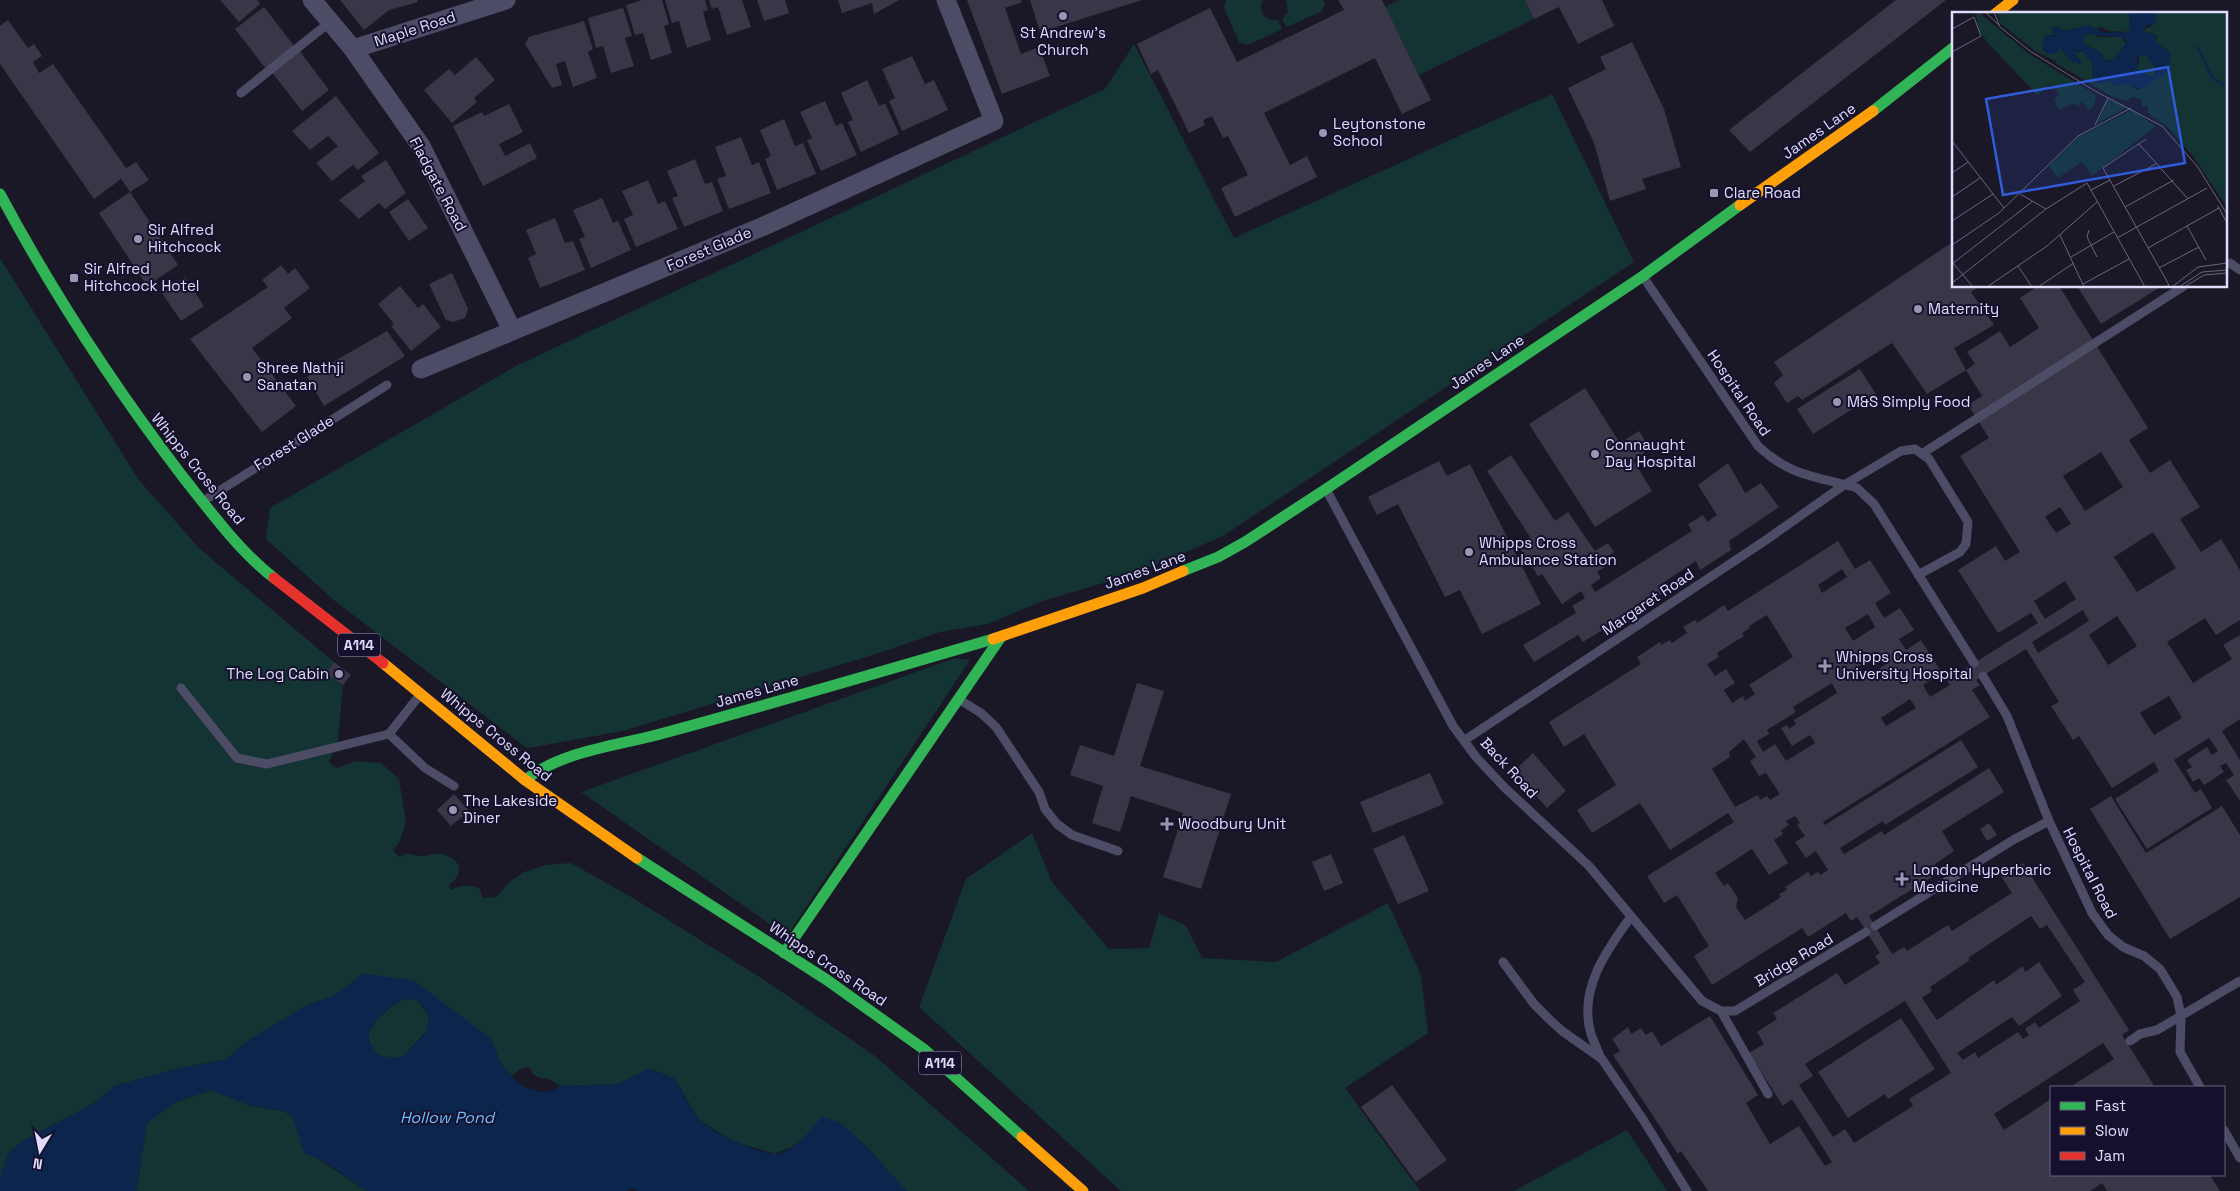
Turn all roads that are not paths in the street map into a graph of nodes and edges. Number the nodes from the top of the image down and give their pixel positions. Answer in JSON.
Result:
{"nodes":[{"id":1,"x":312,"y":0,"type":"edge"},
{"id":2,"x":506,"y":0,"type":"edge"},
{"id":3,"x":946,"y":0,"type":"edge"},
{"id":4,"x":2013,"y":0,"type":"edge"},
{"id":5,"x":1998,"y":12,"type":"edge"},
{"id":6,"x":330,"y":22,"type":"junction"},
{"id":7,"x":352,"y":49,"type":"junction"},
{"id":8,"x":1952,"y":49,"type":"edge"},
{"id":9,"x":241,"y":94,"type":"dead end"},
{"id":10,"x":0,"y":194,"type":"edge"},
{"id":11,"x":2228,"y":262,"type":"edge"},
{"id":12,"x":2240,"y":270,"type":"edge"},
{"id":13,"x":1642,"y":276,"type":"junction"},
{"id":14,"x":2181,"y":288,"type":"edge"},
{"id":15,"x":512,"y":330,"type":"junction"},
{"id":16,"x":421,"y":370,"type":"dead end"},
{"id":17,"x":387,"y":385,"type":"dead end"},
{"id":18,"x":1923,"y":453,"type":"junction"},
{"id":19,"x":1844,"y":485,"type":"junction"},
{"id":20,"x":1326,"y":489,"type":"junction"},
{"id":21,"x":202,"y":502,"type":"junction"},
{"id":22,"x":1918,"y":575,"type":"junction"},
{"id":23,"x":1001,"y":637,"type":"junction"},
{"id":24,"x":1974,"y":663,"type":"dead end"},
{"id":25,"x":1983,"y":676,"type":"dead end"},
{"id":26,"x":181,"y":688,"type":"dead end"},
{"id":27,"x":421,"y":693,"type":"junction"},
{"id":28,"x":958,"y":698,"type":"junction"},
{"id":29,"x":389,"y":734,"type":"junction"},
{"id":30,"x":1465,"y":740,"type":"junction"},
{"id":31,"x":525,"y":780,"type":"junction"},
{"id":32,"x":454,"y":786,"type":"dead end"},
{"id":33,"x":2049,"y":821,"type":"junction"},
{"id":34,"x":1118,"y":850,"type":"dead end"},
{"id":35,"x":1630,"y":918,"type":"junction"},
{"id":36,"x":1875,"y":926,"type":"dead end"},
{"id":37,"x":1866,"y":932,"type":"dead end"},
{"id":38,"x":784,"y":953,"type":"junction"},
{"id":39,"x":1503,"y":962,"type":"dead end"},
{"id":40,"x":2240,"y":981,"type":"edge"},
{"id":41,"x":1721,"y":1012,"type":"junction"},
{"id":42,"x":2181,"y":1016,"type":"junction"},
{"id":43,"x":2130,"y":1041,"type":"dead end"},
{"id":44,"x":1602,"y":1059,"type":"junction"},
{"id":45,"x":2199,"y":1086,"type":"edge"},
{"id":46,"x":1768,"y":1094,"type":"dead end"},
{"id":47,"x":2225,"y":1132,"type":"edge"},
{"id":48,"x":2240,"y":1158,"type":"edge"},
{"id":49,"x":1084,"y":1191,"type":"edge"},
{"id":50,"x":1687,"y":1191,"type":"edge"}],
"edges":[{"from":1,"to":6,"type":"street","name":"Fladgate Road"},
{"from":2,"to":7,"type":"street","name":"Maple Road"},
{"from":3,"to":15,"type":"street","name":"Forest Glade"},
{"from":4,"to":5,"type":"street"},
{"from":6,"to":7,"type":"street","name":"Fladgate Road"},
{"from":6,"to":9,"type":"lane"},
{"from":7,"to":15,"type":"street","name":"Fladgate Road"},
{"from":8,"to":13,"type":"street","name":"James Lane"},
{"from":10,"to":21,"type":"street","name":"Whipps Cross Road","number":"A114"},
{"from":11,"to":12,"type":"lane"},
{"from":13,"to":19,"type":"lane","name":"Hospital Road"},
{"from":13,"to":20,"type":"street","name":"James Lane"},
{"from":14,"to":18,"type":"lane"},
{"from":15,"to":16,"type":"street","name":"Forest Glade"},
{"from":17,"to":21,"type":"lane","name":"Forest Glade"},
{"from":18,"to":19,"type":"lane"},
{"from":18,"to":22,"type":"lane"},
{"from":19,"to":22,"type":"lane","name":"Hospital Road"},
{"from":19,"to":30,"type":"lane","name":"Margaret Road"},
{"from":20,"to":23,"type":"street","name":"James Lane"},
{"from":20,"to":30,"type":"lane","name":"Back Road"},
{"from":21,"to":27,"type":"street","name":"Whipps Cross Road","number":"A114"},
{"from":22,"to":24,"type":"lane","name":"Hospital Road"},
{"from":23,"to":28,"type":"street"},
{"from":23,"to":31,"type":"street","name":"James Lane"},
{"from":25,"to":33,"type":"lane","name":"Hospital Road"},
{"from":26,"to":29,"type":"lane"},
{"from":27,"to":29,"type":"lane"},
{"from":27,"to":31,"type":"street","name":"Whipps Cross Road","number":"A114"},
{"from":28,"to":34,"type":"lane"},
{"from":28,"to":38,"type":"street"},
{"from":29,"to":32,"type":"lane"},
{"from":30,"to":35,"type":"lane","name":"Back Road"},
{"from":31,"to":38,"type":"street","name":"Whipps Cross Road","number":"A114"},
{"from":33,"to":36,"type":"lane"},
{"from":33,"to":42,"type":"lane","name":"Hospital Road"},
{"from":35,"to":41,"type":"lane","name":"Back Road"},
{"from":35,"to":44,"type":"lane"},
{"from":37,"to":41,"type":"lane","name":"Bridge Road"},
{"from":38,"to":49,"type":"street","name":"Whipps Cross Road","number":"A114"},
{"from":39,"to":44,"type":"lane"},
{"from":40,"to":42,"type":"lane"},
{"from":41,"to":46,"type":"lane"},
{"from":42,"to":43,"type":"lane"},
{"from":42,"to":45,"type":"lane","name":"Hospital Road"},
{"from":44,"to":50,"type":"lane"},
{"from":47,"to":48,"type":"lane"}]}
